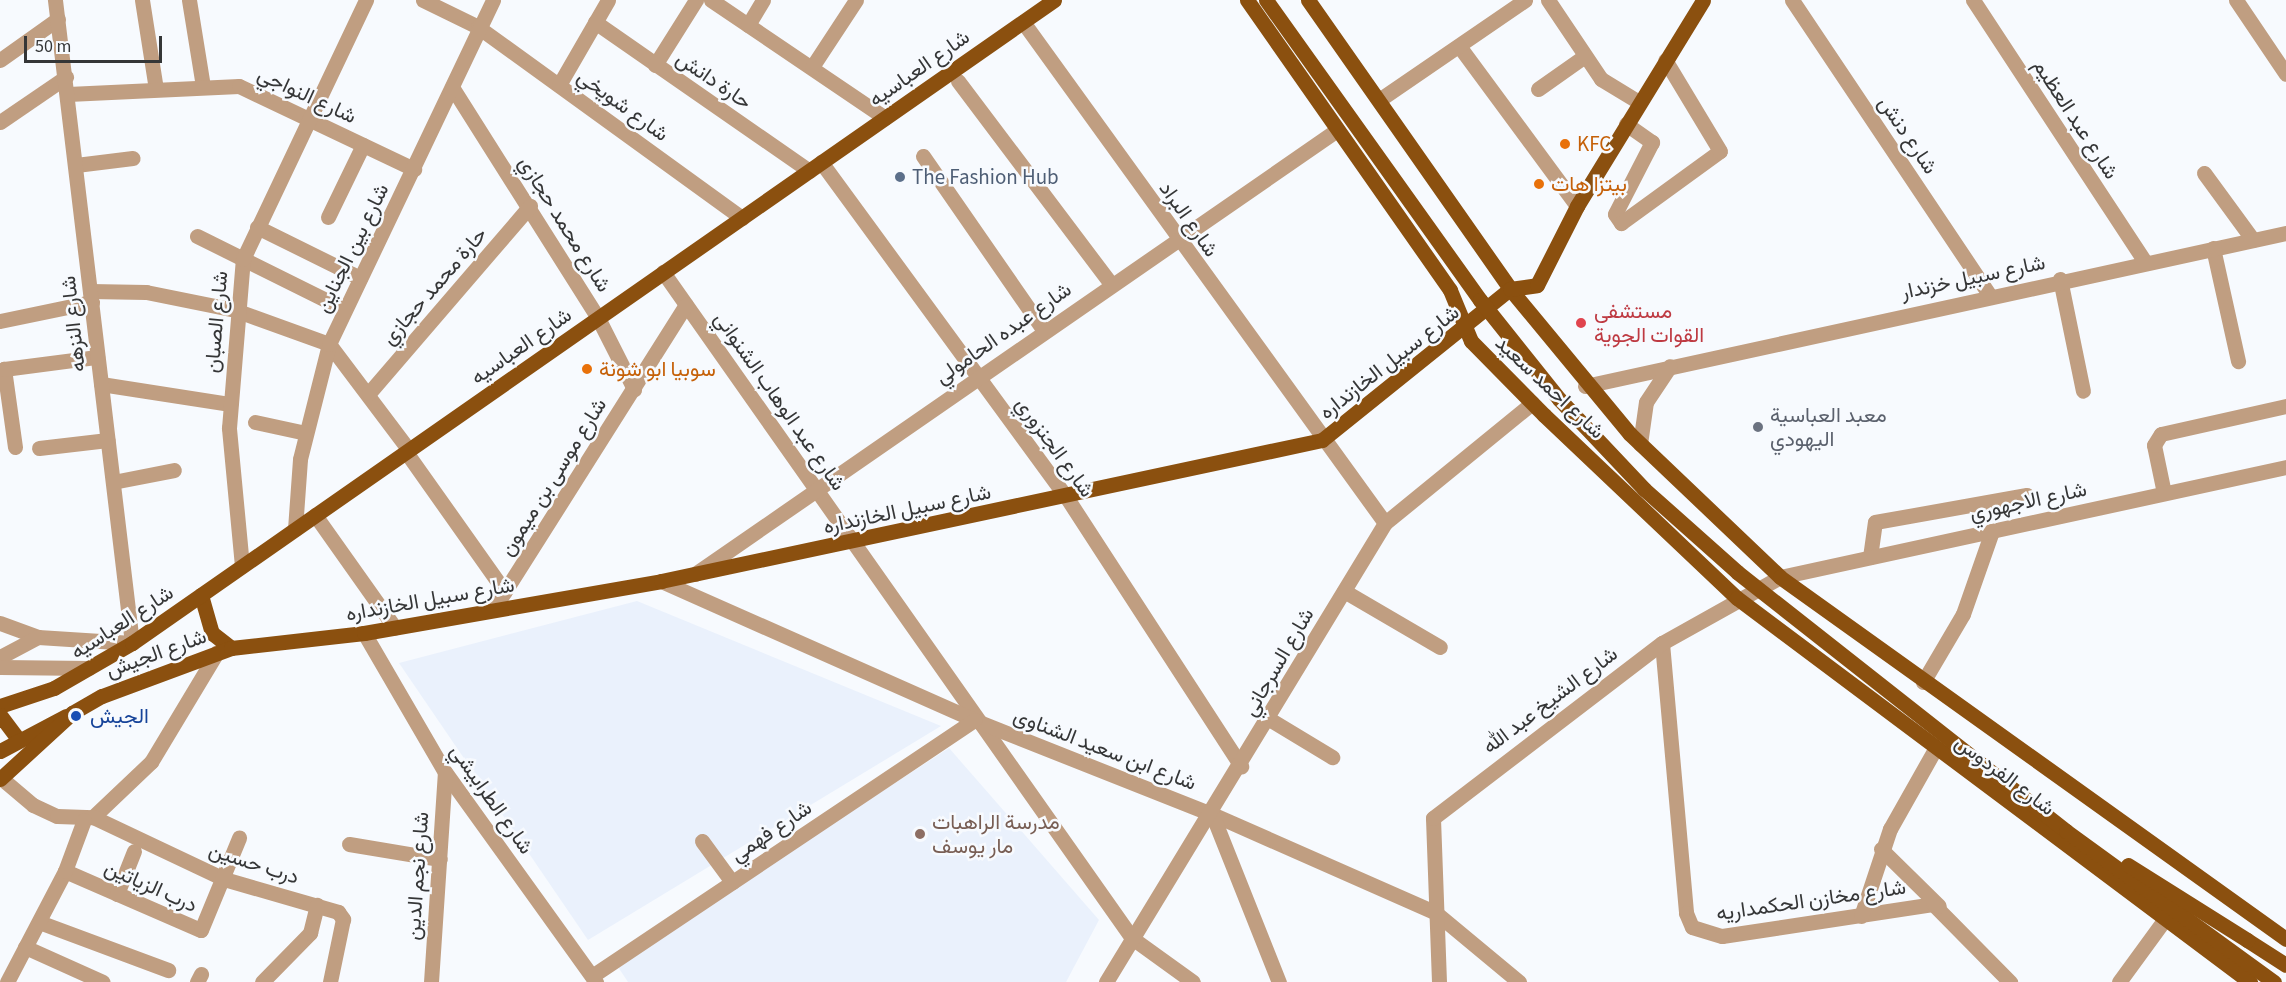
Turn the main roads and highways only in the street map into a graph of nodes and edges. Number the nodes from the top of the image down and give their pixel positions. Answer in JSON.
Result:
{"nodes":[{"id":1,"x":1054,"y":0,"type":"edge"},
{"id":2,"x":1248,"y":0,"type":"edge"},
{"id":3,"x":1266,"y":0,"type":"edge"},
{"id":4,"x":1279,"y":0,"type":"edge"},
{"id":5,"x":1308,"y":0,"type":"edge"},
{"id":6,"x":1703,"y":0,"type":"edge"},
{"id":7,"x":1510,"y":289,"type":"junction"},
{"id":8,"x":1466,"y":328,"type":"junction"},
{"id":9,"x":1780,"y":577,"type":"joint"},
{"id":10,"x":201,"y":595,"type":"junction"},
{"id":11,"x":1737,"y":598,"type":"joint"},
{"id":12,"x":260,"y":645,"type":"joint"},
{"id":13,"x":224,"y":650,"type":"junction"},
{"id":14,"x":0,"y":706,"type":"edge"},
{"id":15,"x":72,"y":713,"type":"junction"},
{"id":16,"x":0,"y":715,"type":"edge"},
{"id":17,"x":18,"y":738,"type":"junction"},
{"id":18,"x":0,"y":751,"type":"edge"},
{"id":19,"x":0,"y":778,"type":"edge"},
{"id":20,"x":2286,"y":939,"type":"edge"},
{"id":21,"x":2286,"y":965,"type":"edge"},
{"id":22,"x":2250,"y":982,"type":"edge"},
{"id":23,"x":2274,"y":982,"type":"edge"}],
"edges":[{"from":1,"to":10,"type":"main road","name":"شارع العباسيه"},
{"from":2,"to":8,"type":"main road","name":"شارع احمد سعيد"},
{"from":3,"to":23,"type":"main road","bridge":true},
{"from":4,"to":21,"type":"main road","bridge":true},
{"from":5,"to":7,"type":"main road","name":"شارع احمد سعيد"},
{"from":6,"to":7,"type":"main road"},
{"from":7,"to":8,"type":"main road","name":"شارع سبيل الخازنداره"},
{"from":7,"to":9,"type":"main road","name":"شارع احمد سعيد"},
{"from":8,"to":11,"type":"main road","name":"شارع احمد سعيد"},
{"from":8,"to":12,"type":"main road","name":"شارع سبيل الخازنداره"},
{"from":9,"to":20,"type":"main road","name":"شارع الفردوس"},
{"from":10,"to":13,"type":"main road"},
{"from":10,"to":14,"type":"main road","name":"شارع العباسيه"},
{"from":11,"to":22,"type":"main road","name":"شارع الفردوس"},
{"from":12,"to":13,"type":"main road","name":"شارع الجيش"},
{"from":13,"to":15,"type":"main road","name":"شارع الجيش"},
{"from":15,"to":17,"type":"main road","name":"شارع الجيش"},
{"from":15,"to":19,"type":"main road","name":"شارع الجيش"},
{"from":16,"to":17,"type":"main road"},
{"from":17,"to":18,"type":"main road","name":"شارع الجيش"}]}
